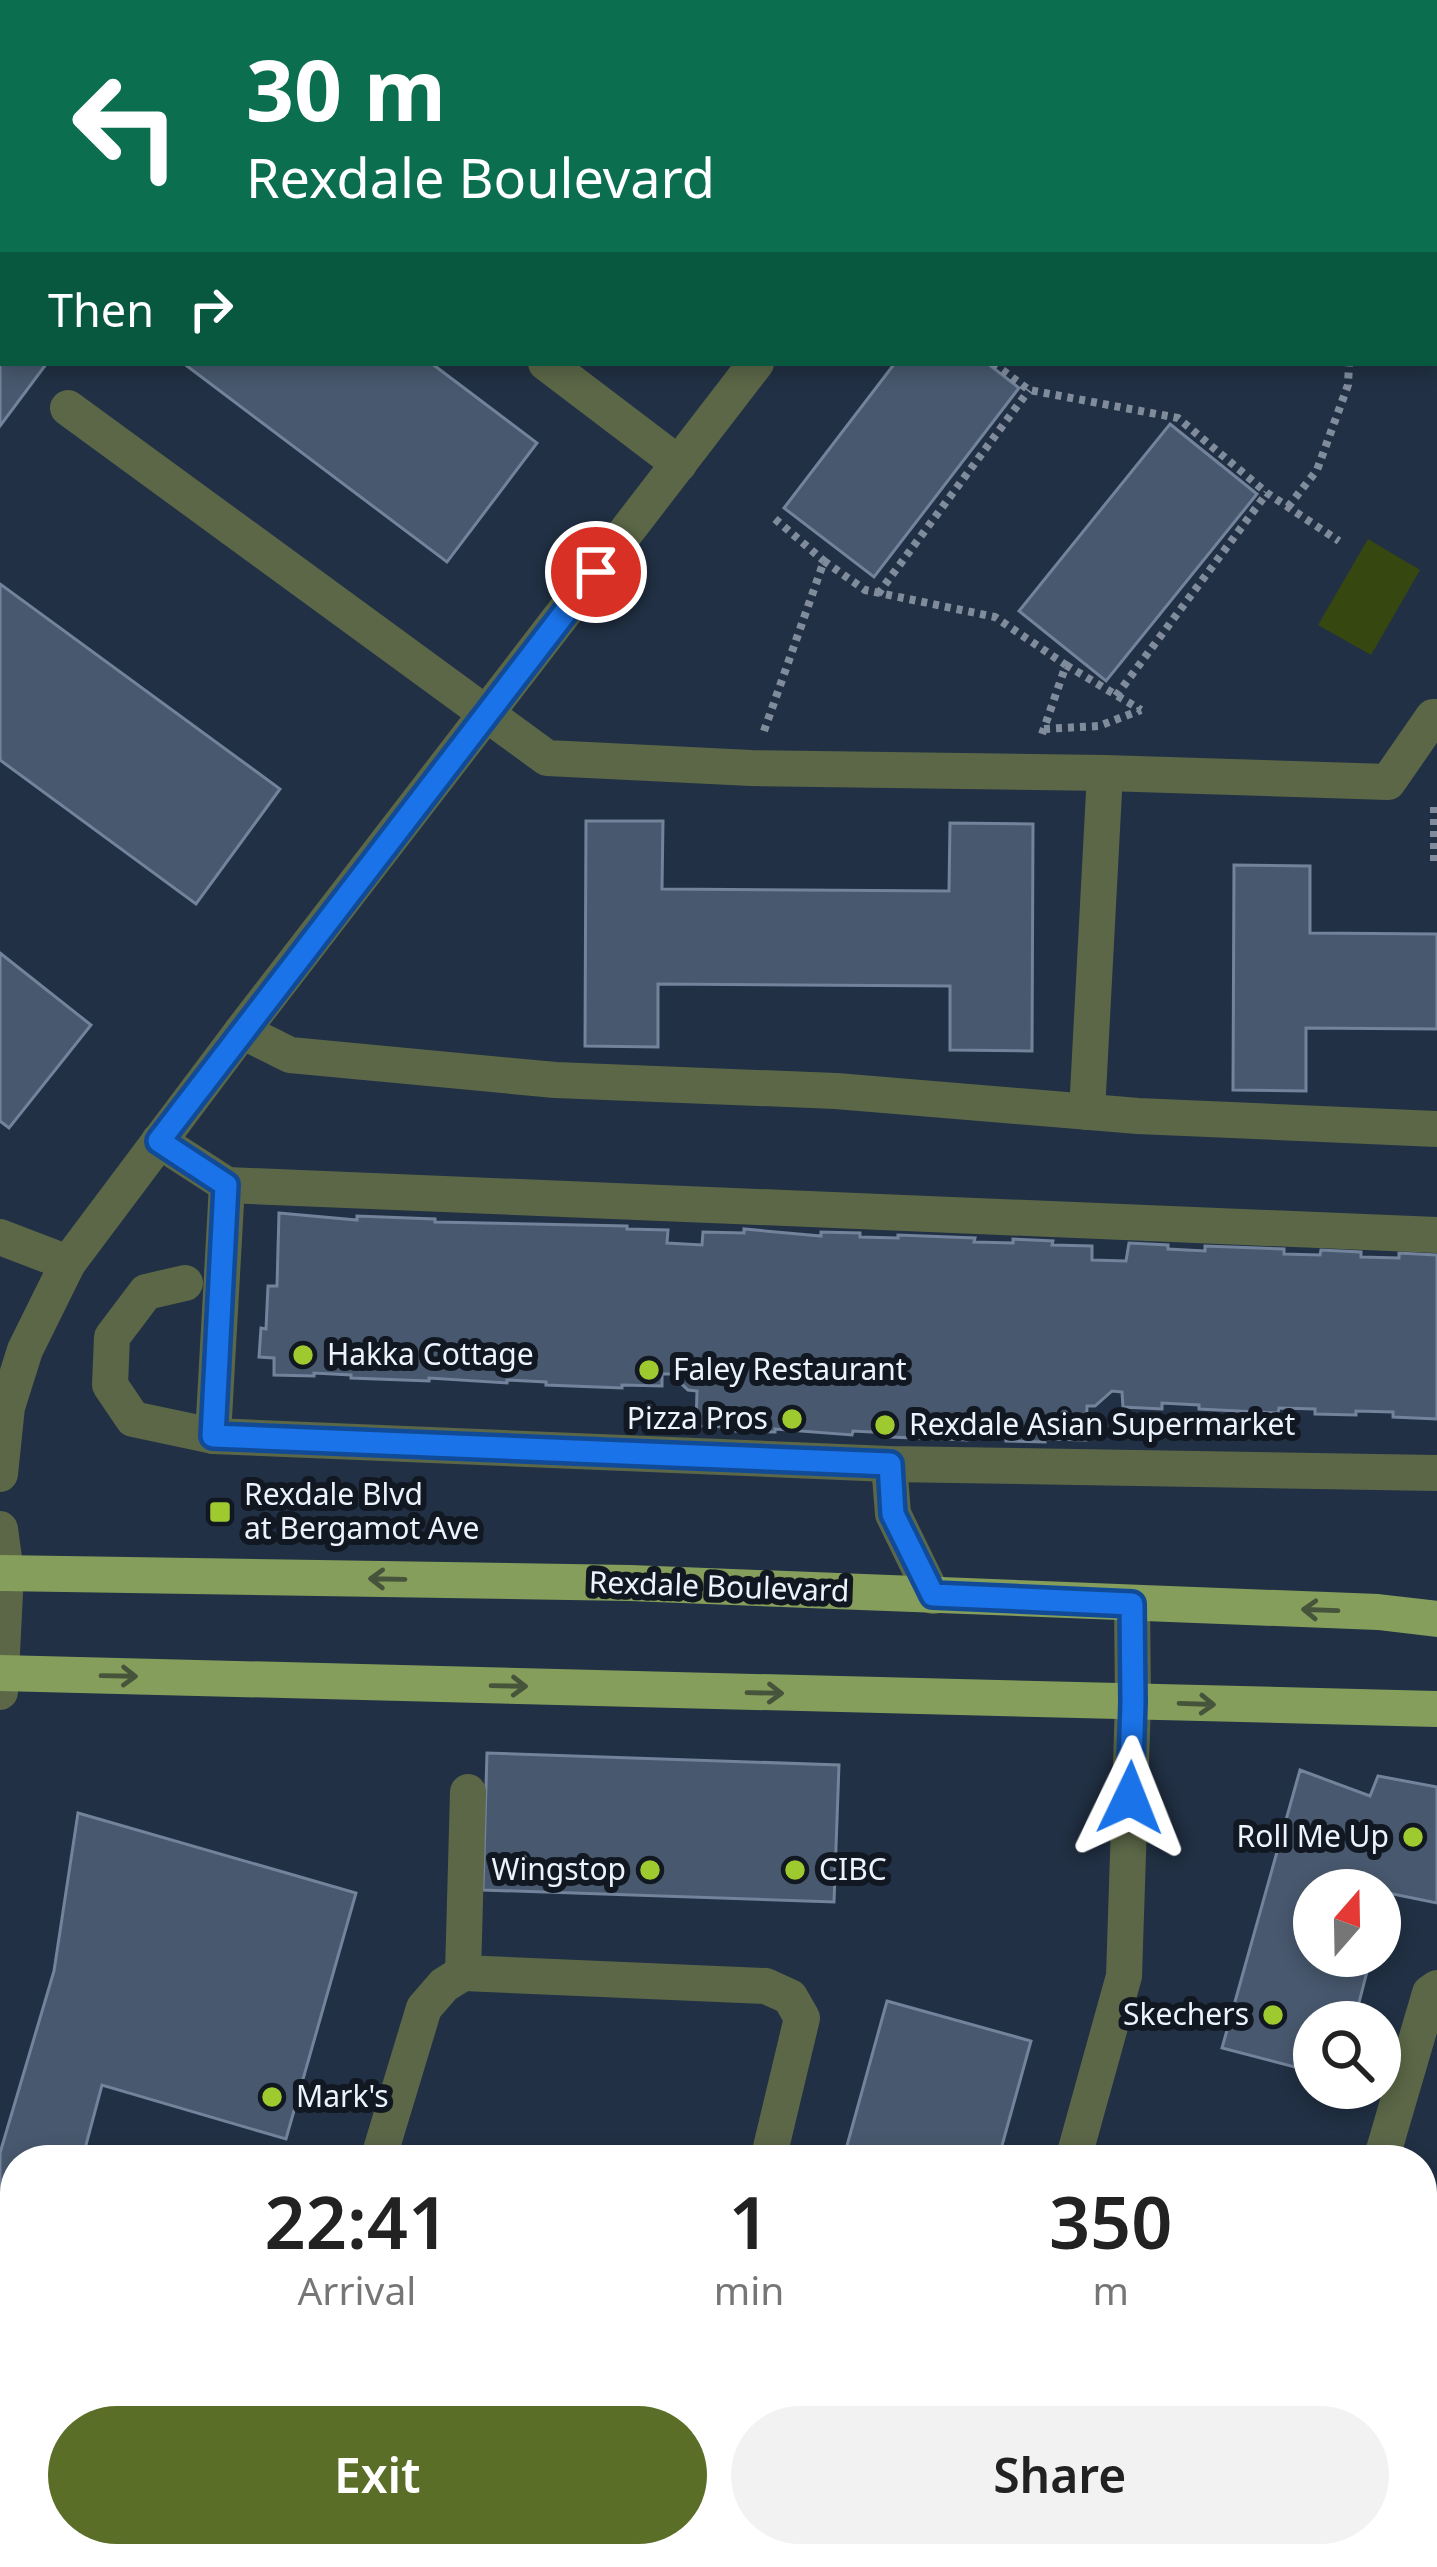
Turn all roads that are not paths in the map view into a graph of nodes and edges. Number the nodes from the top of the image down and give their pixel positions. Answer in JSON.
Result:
{"nodes":[{"id":1,"x":550,"y":366,"type":"edge"},
{"id":2,"x":754,"y":366,"type":"edge"},
{"id":3,"x":68,"y":408,"type":"dead end"},
{"id":4,"x":679,"y":464,"type":"junction"},
{"id":5,"x":485,"y":716,"type":"junction"},
{"id":6,"x":1437,"y":717,"type":"edge"},
{"id":7,"x":1105,"y":773,"type":"junction"},
{"id":8,"x":242,"y":1031,"type":"junction"},
{"id":9,"x":1087,"y":1112,"type":"junction"},
{"id":10,"x":1437,"y":1129,"type":"edge"},
{"id":11,"x":159,"y":1141,"type":"junction"},
{"id":12,"x":226,"y":1185,"type":"junction"},
{"id":13,"x":1437,"y":1235,"type":"edge"},
{"id":14,"x":0,"y":1237,"type":"edge"},
{"id":15,"x":68,"y":1263,"type":"junction"},
{"id":16,"x":185,"y":1283,"type":"dead end"},
{"id":17,"x":13,"y":1348,"type":"edge"},
{"id":18,"x":213,"y":1436,"type":"junction"},
{"id":19,"x":890,"y":1464,"type":"junction"},
{"id":20,"x":1437,"y":1473,"type":"edge"},
{"id":21,"x":0,"y":1474,"type":"edge"},
{"id":22,"x":0,"y":1528,"type":"edge"},
{"id":23,"x":3,"y":1573,"type":"edge"},
{"id":24,"x":933,"y":1595,"type":"junction"},
{"id":25,"x":1132,"y":1604,"type":"junction"},
{"id":26,"x":1437,"y":1619,"type":"edge"},
{"id":27,"x":1,"y":1679,"type":"edge"},
{"id":28,"x":1133,"y":1702,"type":"junction"},
{"id":29,"x":1437,"y":1708,"type":"edge"},
{"id":30,"x":468,"y":1792,"type":"dead end"},
{"id":31,"x":464,"y":1973,"type":"junction"},
{"id":32,"x":1437,"y":1988,"type":"edge"},
{"id":33,"x":383,"y":2145,"type":"edge"},
{"id":34,"x":772,"y":2145,"type":"edge"},
{"id":35,"x":1077,"y":2145,"type":"edge"},
{"id":36,"x":1385,"y":2145,"type":"edge"}],
"edges":[{"from":1,"to":4,"type":"street"},
{"from":2,"to":4,"type":"street"},
{"from":3,"to":5,"type":"street"},
{"from":4,"to":5,"type":"street"},
{"from":5,"to":7,"type":"street"},
{"from":5,"to":8,"type":"street"},
{"from":6,"to":7,"type":"street"},
{"from":7,"to":9,"type":"street"},
{"from":8,"to":9,"type":"street"},
{"from":8,"to":11,"type":"street"},
{"from":9,"to":10,"type":"street"},
{"from":11,"to":12,"type":"street"},
{"from":11,"to":15,"type":"street"},
{"from":12,"to":13,"type":"street"},
{"from":12,"to":18,"type":"street"},
{"from":14,"to":15,"type":"street"},
{"from":15,"to":17,"type":"street"},
{"from":16,"to":18,"type":"street"},
{"from":17,"to":21,"type":"street"},
{"from":18,"to":19,"type":"street"},
{"from":19,"to":20,"type":"street"},
{"from":19,"to":24,"type":"street"},
{"from":22,"to":23,"type":"street"},
{"from":24,"to":23,"type":"main road","name":"Rexdale Boulevard","one_way":true},
{"from":23,"to":27,"type":"street"},
{"from":24,"to":25,"type":"main road","name":"Rexdale Boulevard"},
{"from":26,"to":25,"type":"main road","name":"Rexdale Boulevard","one_way":true},
{"from":25,"to":28,"type":"street"},
{"from":27,"to":28,"type":"main road","one_way":true},
{"from":28,"to":29,"type":"main road","one_way":true},
{"from":28,"to":35,"type":"street"},
{"from":30,"to":31,"type":"street"},
{"from":31,"to":33,"type":"street"},
{"from":31,"to":34,"type":"street"},
{"from":32,"to":36,"type":"street"}]}
